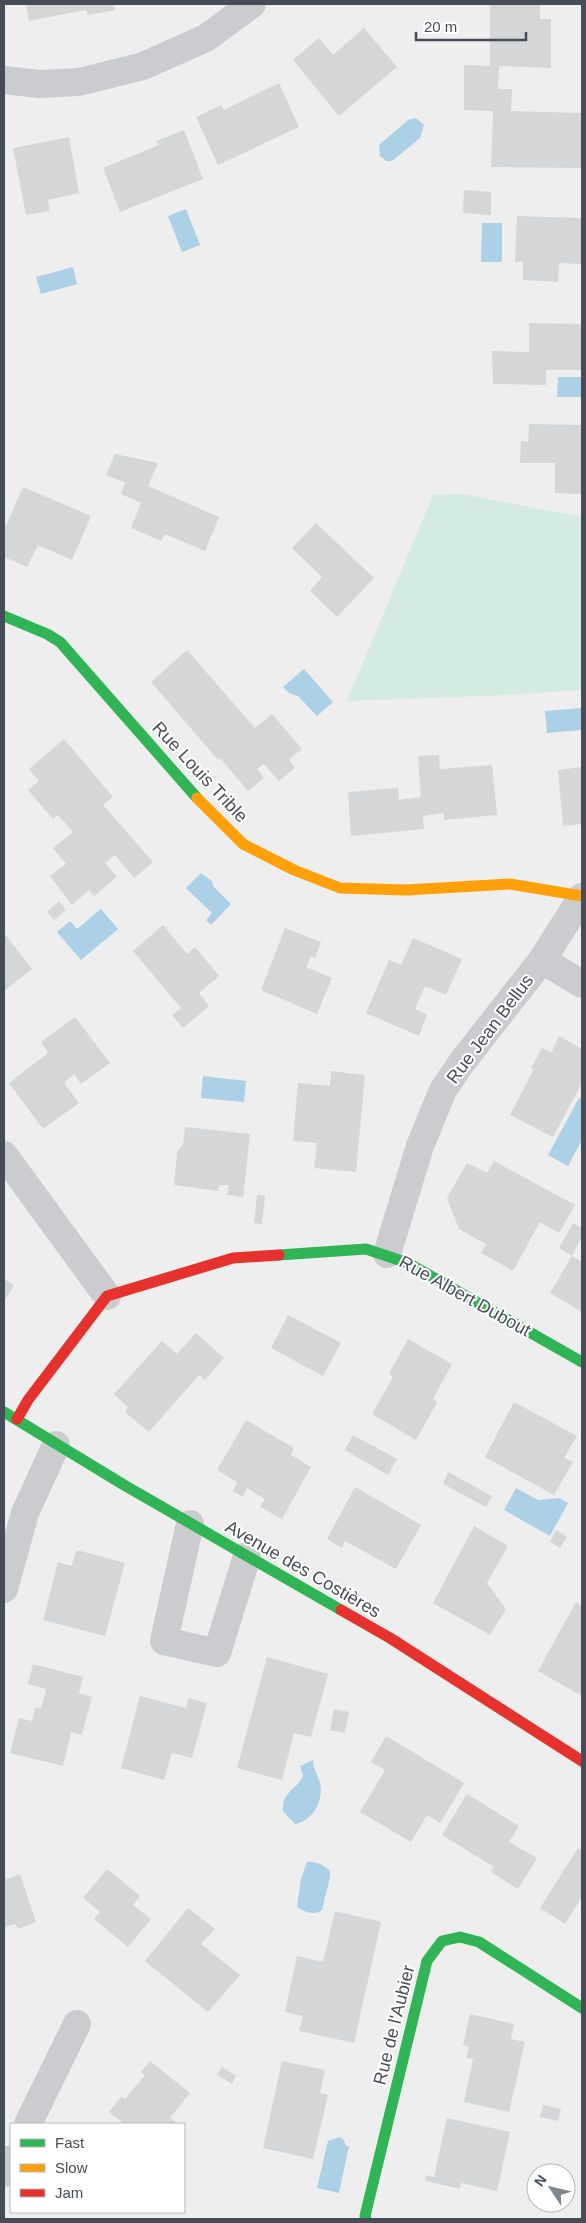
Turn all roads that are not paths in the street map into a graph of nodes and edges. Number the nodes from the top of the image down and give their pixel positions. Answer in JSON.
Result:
{"nodes":[{"id":1,"x":252,"y":4,"type":"edge"},
{"id":2,"x":4,"y":80,"type":"edge"},
{"id":3,"x":4,"y":616,"type":"edge"},
{"id":4,"x":582,"y":897,"type":"edge"},
{"id":5,"x":542,"y":960,"type":"junction"},
{"id":6,"x":582,"y":984,"type":"edge"},
{"id":7,"x":4,"y":1155,"type":"edge"},
{"id":8,"x":387,"y":1254,"type":"junction"},
{"id":9,"x":107,"y":1296,"type":"junction"},
{"id":10,"x":582,"y":1362,"type":"edge"},
{"id":11,"x":4,"y":1412,"type":"edge"},
{"id":12,"x":16,"y":1419,"type":"junction"},
{"id":13,"x":56,"y":1445,"type":"junction"},
{"id":14,"x":190,"y":1524,"type":"junction"},
{"id":15,"x":247,"y":1556,"type":"junction"},
{"id":16,"x":4,"y":1589,"type":"edge"},
{"id":17,"x":582,"y":1761,"type":"edge"},
{"id":18,"x":582,"y":2008,"type":"edge"},
{"id":19,"x":77,"y":2024,"type":"dead end"},
{"id":20,"x":28,"y":2123,"type":"edge"},
{"id":21,"x":10,"y":2161,"type":"edge"},
{"id":22,"x":4,"y":2173,"type":"edge"},
{"id":23,"x":366,"y":2219,"type":"edge"}],
"edges":[{"from":1,"to":2,"type":"street"},
{"from":3,"to":4,"type":"street","name":"Rue Louis Trible"},
{"from":4,"to":5,"type":"street","name":"Rue Jean Bellus"},
{"from":5,"to":6,"type":"street"},
{"from":5,"to":8,"type":"street","name":"Rue Jean Bellus"},
{"from":7,"to":9,"type":"street"},
{"from":8,"to":9,"type":"street","name":"Rue Albert Dubout"},
{"from":8,"to":10,"type":"street","name":"Rue Albert Dubout"},
{"from":9,"to":12,"type":"street"},
{"from":11,"to":12,"type":"street","name":"Avenue des Costières"},
{"from":12,"to":13,"type":"street","name":"Avenue des Costières"},
{"from":13,"to":14,"type":"street","name":"Avenue des Costières"},
{"from":13,"to":16,"type":"street"},
{"from":14,"to":15,"type":"street","name":"Avenue des Costières"},
{"from":14,"to":15,"type":"street"},
{"from":15,"to":17,"type":"street","name":"Avenue des Costières"},
{"from":18,"to":23,"type":"street","name":"Rue de l'Aubier"},
{"from":19,"to":20,"type":"street"},
{"from":21,"to":22,"type":"street"}]}
